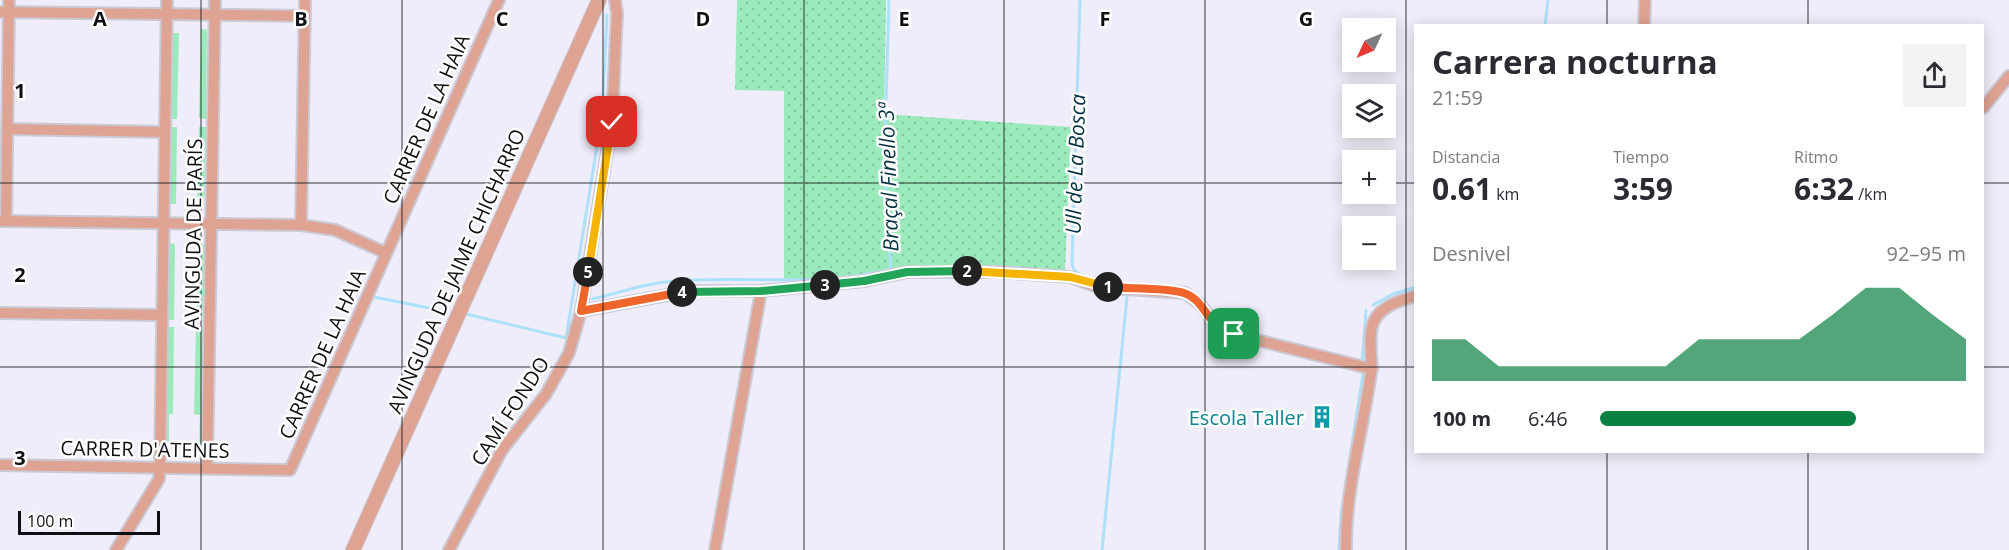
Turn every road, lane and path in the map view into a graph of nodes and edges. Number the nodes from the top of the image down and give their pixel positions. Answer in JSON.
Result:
{"nodes":[{"id":1,"x":9,"y":0,"type":"edge"},
{"id":2,"x":167,"y":0,"type":"edge"},
{"id":3,"x":215,"y":0,"type":"edge"},
{"id":4,"x":305,"y":0,"type":"edge"},
{"id":5,"x":499,"y":0,"type":"edge"},
{"id":6,"x":615,"y":0,"type":"edge"},
{"id":7,"x":1645,"y":0,"type":"edge"},
{"id":8,"x":597,"y":4,"type":"edge"},
{"id":9,"x":4,"y":12,"type":"edge"},
{"id":10,"x":167,"y":14,"type":"junction"},
{"id":11,"x":215,"y":15,"type":"junction"},
{"id":12,"x":305,"y":16,"type":"junction"},
{"id":13,"x":1644,"y":24,"type":"edge"},
{"id":14,"x":2009,"y":76,"type":"edge"},
{"id":15,"x":1984,"y":107,"type":"edge"},
{"id":16,"x":7,"y":129,"type":"junction"},
{"id":17,"x":165,"y":132,"type":"junction"},
{"id":18,"x":3,"y":221,"type":"edge"},
{"id":19,"x":164,"y":223,"type":"junction"},
{"id":20,"x":211,"y":223,"type":"junction"},
{"id":21,"x":302,"y":225,"type":"junction"},
{"id":22,"x":386,"y":253,"type":"junction"},
{"id":23,"x":761,"y":291,"type":"junction"},
{"id":24,"x":1414,"y":297,"type":"edge"},
{"id":25,"x":581,"y":311,"type":"junction"},
{"id":26,"x":0,"y":313,"type":"edge"},
{"id":27,"x":162,"y":315,"type":"junction"},
{"id":28,"x":1372,"y":369,"type":"junction"},
{"id":29,"x":0,"y":465,"type":"edge"},
{"id":30,"x":160,"y":468,"type":"junction"},
{"id":31,"x":207,"y":468,"type":"junction"},
{"id":32,"x":290,"y":470,"type":"joint"},
{"id":33,"x":116,"y":550,"type":"edge"},
{"id":34,"x":353,"y":550,"type":"edge"},
{"id":35,"x":449,"y":550,"type":"edge"},
{"id":36,"x":715,"y":550,"type":"edge"},
{"id":37,"x":1346,"y":550,"type":"edge"}],
"edges":[{"from":1,"to":9,"type":"street"},
{"from":2,"to":10,"type":"street","name":"AVINGUDA DE PARÍS"},
{"from":3,"to":11,"type":"street","name":"AVINGUDA DE PARÍS"},
{"from":4,"to":12,"type":"street"},
{"from":5,"to":22,"type":"street","name":"CARRER DE LA HAIA"},
{"from":6,"to":25,"type":"street","name":"CAMÍ FONDO"},
{"from":7,"to":13,"type":"street"},
{"from":8,"to":34,"type":"street","name":"AVINGUDA DE JAIME CHICHARRO"},
{"from":9,"to":10,"type":"street"},
{"from":9,"to":16,"type":"street"},
{"from":10,"to":11,"type":"street"},
{"from":10,"to":17,"type":"street","name":"AVINGUDA DE PARÍS"},
{"from":11,"to":12,"type":"street"},
{"from":11,"to":20,"type":"street","name":"AVINGUDA DE PARÍS"},
{"from":12,"to":21,"type":"street"},
{"from":14,"to":15,"type":"street"},
{"from":16,"to":17,"type":"street"},
{"from":16,"to":18,"type":"street"},
{"from":17,"to":19,"type":"street","name":"AVINGUDA DE PARÍS"},
{"from":18,"to":19,"type":"street"},
{"from":19,"to":20,"type":"street"},
{"from":19,"to":27,"type":"street","name":"AVINGUDA DE PARÍS"},
{"from":20,"to":21,"type":"street"},
{"from":20,"to":31,"type":"street","name":"AVINGUDA DE PARÍS"},
{"from":21,"to":22,"type":"street"},
{"from":22,"to":32,"type":"street","name":"CARRER DE LA HAIA"},
{"from":23,"to":25,"type":"street"},
{"from":23,"to":28,"type":"street"},
{"from":23,"to":36,"type":"street"},
{"from":24,"to":28,"type":"street"},
{"from":25,"to":35,"type":"street","name":"CAMÍ FONDO"},
{"from":26,"to":27,"type":"street"},
{"from":27,"to":30,"type":"street","name":"AVINGUDA DE PARÍS"},
{"from":28,"to":37,"type":"street"},
{"from":29,"to":30,"type":"street","name":"CARRER D'ATENES"},
{"from":30,"to":31,"type":"street","name":"CARRER D'ATENES"},
{"from":30,"to":33,"type":"street"},
{"from":31,"to":32,"type":"street","name":"CARRER D'ATENES"}]}
